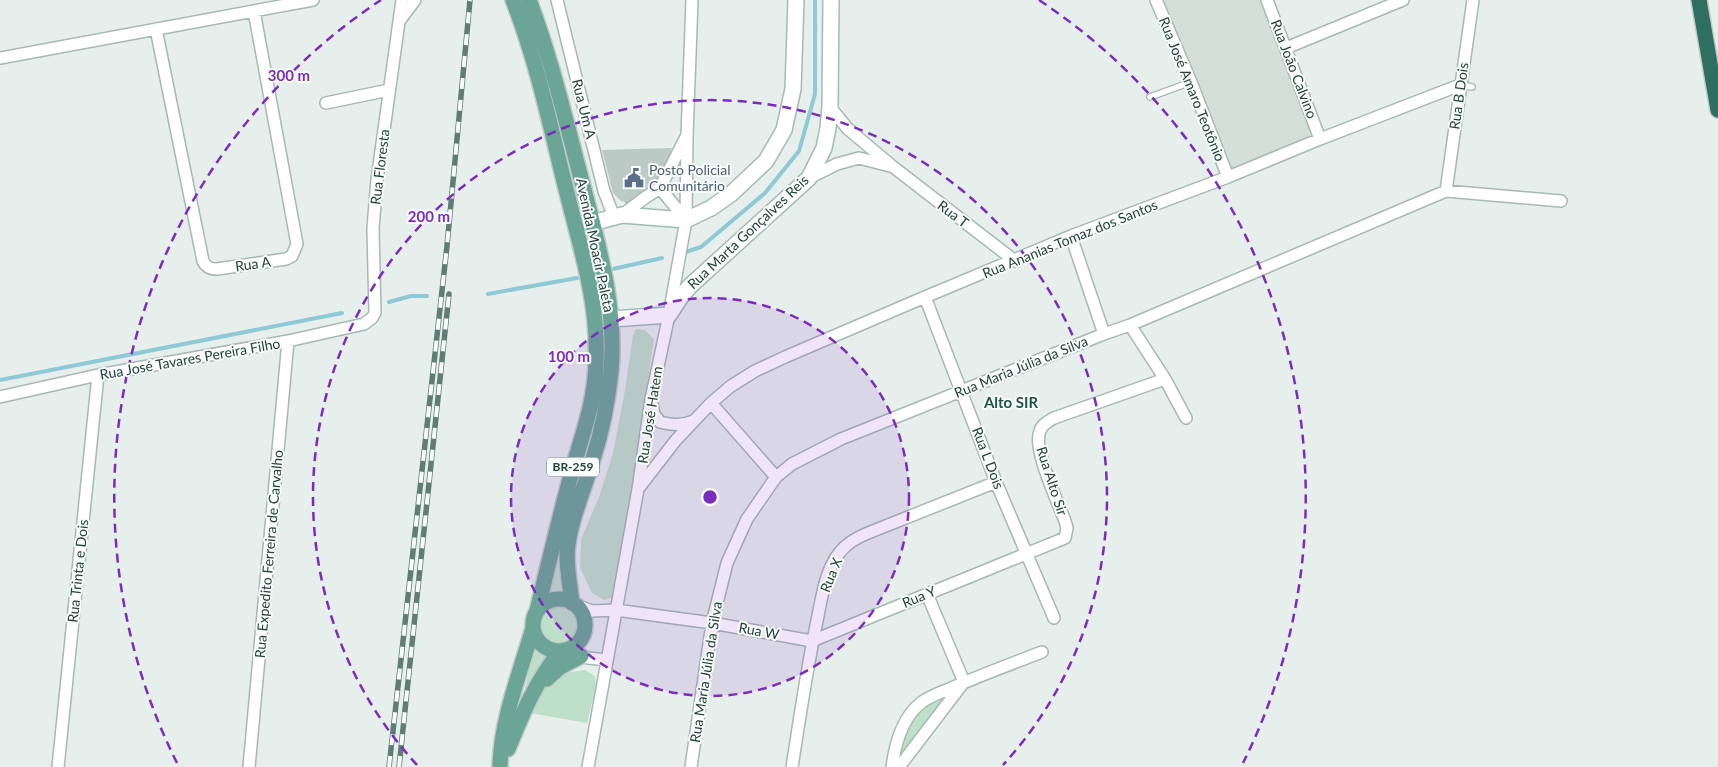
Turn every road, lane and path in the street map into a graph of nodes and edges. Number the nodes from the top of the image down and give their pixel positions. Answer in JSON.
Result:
{"nodes":[{"id":1,"x":313,"y":0,"type":"edge"},
{"id":2,"x":402,"y":0,"type":"edge"},
{"id":3,"x":415,"y":0,"type":"edge"},
{"id":4,"x":513,"y":0,"type":"edge"},
{"id":5,"x":529,"y":0,"type":"edge"},
{"id":6,"x":557,"y":0,"type":"edge"},
{"id":7,"x":692,"y":0,"type":"edge"},
{"id":8,"x":796,"y":0,"type":"edge"},
{"id":9,"x":831,"y":0,"type":"edge"},
{"id":10,"x":1156,"y":0,"type":"edge"},
{"id":11,"x":1267,"y":0,"type":"edge"},
{"id":12,"x":1403,"y":0,"type":"edge"},
{"id":13,"x":1473,"y":0,"type":"edge"},
{"id":14,"x":1699,"y":0,"type":"edge"},
{"id":15,"x":254,"y":11,"type":"junction"},
{"id":16,"x":399,"y":21,"type":"junction"},
{"id":17,"x":156,"y":29,"type":"junction"},
{"id":18,"x":1286,"y":48,"type":"junction"},
{"id":19,"x":0,"y":58,"type":"edge"},
{"id":20,"x":1191,"y":82,"type":"junction"},
{"id":21,"x":1460,"y":85,"type":"junction"},
{"id":22,"x":1472,"y":87,"type":"dead end"},
{"id":23,"x":389,"y":90,"type":"junction"},
{"id":24,"x":1150,"y":96,"type":"dead end"},
{"id":25,"x":326,"y":103,"type":"dead end"},
{"id":26,"x":830,"y":107,"type":"junction"},
{"id":27,"x":1718,"y":110,"type":"edge"},
{"id":28,"x":687,"y":136,"type":"junction"},
{"id":29,"x":1320,"y":139,"type":"junction"},
{"id":30,"x":892,"y":166,"type":"junction"},
{"id":31,"x":1228,"y":177,"type":"junction"},
{"id":32,"x":809,"y":178,"type":"junction"},
{"id":33,"x":660,"y":188,"type":"junction"},
{"id":34,"x":1446,"y":191,"type":"junction"},
{"id":35,"x":1561,"y":201,"type":"dead end"},
{"id":36,"x":618,"y":216,"type":"junction"},
{"id":37,"x":686,"y":220,"type":"junction"},
{"id":38,"x":592,"y":223,"type":"junction"},
{"id":39,"x":1071,"y":236,"type":"junction"},
{"id":40,"x":1015,"y":261,"type":"junction"},
{"id":41,"x":925,"y":297,"type":"junction"},
{"id":42,"x":376,"y":313,"type":"joint"},
{"id":43,"x":669,"y":315,"type":"junction"},
{"id":44,"x":612,"y":319,"type":"junction"},
{"id":45,"x":1130,"y":325,"type":"junction"},
{"id":46,"x":1104,"y":334,"type":"junction"},
{"id":47,"x":288,"y":341,"type":"junction"},
{"id":48,"x":98,"y":375,"type":"junction"},
{"id":49,"x":1165,"y":379,"type":"junction"},
{"id":50,"x":961,"y":390,"type":"junction"},
{"id":51,"x":0,"y":397,"type":"edge"},
{"id":52,"x":651,"y":399,"type":"junction"},
{"id":53,"x":711,"y":403,"type":"junction"},
{"id":54,"x":1186,"y":418,"type":"dead end"},
{"id":55,"x":694,"y":420,"type":"junction"},
{"id":56,"x":776,"y":477,"type":"junction"},
{"id":57,"x":996,"y":482,"type":"junction"},
{"id":58,"x":638,"y":489,"type":"junction"},
{"id":59,"x":1027,"y":553,"type":"junction"},
{"id":60,"x":927,"y":594,"type":"junction"},
{"id":61,"x":574,"y":604,"type":"junction"},
{"id":62,"x":616,"y":610,"type":"junction"},
{"id":63,"x":537,"y":611,"type":"junction"},
{"id":64,"x":1054,"y":618,"type":"dead end"},
{"id":65,"x":712,"y":623,"type":"junction"},
{"id":66,"x":533,"y":628,"type":"junction"},
{"id":67,"x":812,"y":641,"type":"junction"},
{"id":68,"x":562,"y":651,"type":"junction"},
{"id":69,"x":1042,"y":652,"type":"dead end"},
{"id":70,"x":584,"y":657,"type":"junction"},
{"id":71,"x":607,"y":660,"type":"junction"},
{"id":72,"x":964,"y":682,"type":"junction"},
{"id":73,"x":604,"y":687,"type":"junction"},
{"id":74,"x":533,"y":692,"type":"junction"},
{"id":75,"x":58,"y":767,"type":"edge"},
{"id":76,"x":249,"y":767,"type":"edge"},
{"id":77,"x":500,"y":767,"type":"edge"},
{"id":78,"x":588,"y":767,"type":"edge"},
{"id":79,"x":691,"y":767,"type":"edge"},
{"id":80,"x":792,"y":767,"type":"edge"},
{"id":81,"x":892,"y":767,"type":"edge"},
{"id":82,"x":899,"y":767,"type":"edge"}],
"edges":[{"from":1,"to":15,"type":"street"},
{"from":2,"to":16,"type":"street","name":"Rua Floresta"},
{"from":3,"to":16,"type":"street","name":"Rua Floresta"},
{"from":4,"to":63,"type":"main road","name":"Avenida Moacir Paleta","number":"BR-259"},
{"from":5,"to":38,"type":"main road","name":"Avenida Moacir Paleta","number":"BR-259"},
{"from":6,"to":36,"type":"street","name":"Rua Um A"},
{"from":7,"to":28,"type":"street","name":"Rua José Hatem"},
{"from":8,"to":37,"type":"street"},
{"from":9,"to":26,"type":"street","name":"Rua Marta Gonçalves Reis"},
{"from":10,"to":20,"type":"street","name":"Rua José Amaro Teotônio"},
{"from":11,"to":18,"type":"street","name":"Rua João Calvino"},
{"from":12,"to":18,"type":"street"},
{"from":13,"to":21,"type":"street","name":"Rua B Dois"},
{"from":14,"to":27,"type":"highway"},
{"from":15,"to":17,"type":"street"},
{"from":15,"to":17,"type":"street","name":"Rua A"},
{"from":16,"to":23,"type":"street","name":"Rua Floresta"},
{"from":17,"to":19,"type":"street"},
{"from":18,"to":29,"type":"street","name":"Rua João Calvino"},
{"from":20,"to":24,"type":"lane"},
{"from":20,"to":31,"type":"street","name":"Rua José Amaro Teotônio"},
{"from":21,"to":22,"type":"lane"},
{"from":21,"to":29,"type":"street","name":"Rua Ananias Tomaz dos Santos"},
{"from":21,"to":34,"type":"street","name":"Rua B Dois"},
{"from":23,"to":25,"type":"street"},
{"from":23,"to":42,"type":"street","name":"Rua Floresta"},
{"from":26,"to":30,"type":"street","name":"Rua T"},
{"from":26,"to":32,"type":"street","name":"Rua Marta Gonçalves Reis"},
{"from":28,"to":33,"type":"street","name":"Rua José Hatem"},
{"from":28,"to":37,"type":"street","name":"Rua José Hatem"},
{"from":29,"to":31,"type":"street","name":"Rua Ananias Tomaz dos Santos"},
{"from":30,"to":32,"type":"street","name":"Rua T"},
{"from":30,"to":40,"type":"street","name":"Rua T"},
{"from":31,"to":39,"type":"street","name":"Rua Ananias Tomaz dos Santos"},
{"from":32,"to":43,"type":"street","name":"Rua Marta Gonçalves Reis"},
{"from":33,"to":36,"type":"street","name":"Rua José Hatem"},
{"from":33,"to":37,"type":"street"},
{"from":34,"to":35,"type":"street","name":"Rua Maria Júlia da Silva"},
{"from":34,"to":45,"type":"street","name":"Rua Maria Júlia da Silva"},
{"from":36,"to":37,"type":"street"},
{"from":36,"to":38,"type":"street"},
{"from":37,"to":43,"type":"street","name":"Rua José Hatem"},
{"from":38,"to":44,"type":"main road","name":"Avenida Moacir Paleta","number":"BR-259"},
{"from":39,"to":40,"type":"street","name":"Rua Ananias Tomaz dos Santos"},
{"from":39,"to":46,"type":"street"},
{"from":40,"to":41,"type":"street","name":"Rua Ananias Tomaz dos Santos"},
{"from":41,"to":50,"type":"street","name":"Rua L Dois"},
{"from":41,"to":53,"type":"street","name":"Rua Ananias Tomaz dos Santos"},
{"from":42,"to":47,"type":"street","name":"Rua José Tavares Pereira Filho"},
{"from":43,"to":44,"type":"street"},
{"from":43,"to":52,"type":"street","name":"Rua José Hatem"},
{"from":44,"to":61,"type":"main road","name":"Avenida Moacir Paleta","number":"BR-259"},
{"from":45,"to":46,"type":"street","name":"Rua Maria Júlia da Silva"},
{"from":45,"to":49,"type":"street"},
{"from":46,"to":50,"type":"street","name":"Rua Maria Júlia da Silva"},
{"from":47,"to":48,"type":"street","name":"Rua José Tavares Pereira Filho"},
{"from":47,"to":76,"type":"street","name":"Rua Expedito Ferreira de Carvalho"},
{"from":48,"to":51,"type":"street","name":"Rua José Tavares Pereira Filho"},
{"from":48,"to":75,"type":"street","name":"Rua Trinta e Dois"},
{"from":49,"to":54,"type":"street"},
{"from":49,"to":59,"type":"street","name":"Rua Alto Sir"},
{"from":50,"to":56,"type":"street","name":"Rua Maria Júlia da Silva"},
{"from":50,"to":57,"type":"street","name":"Rua L Dois"},
{"from":52,"to":55,"type":"street"},
{"from":52,"to":58,"type":"street","name":"Rua José Hatem"},
{"from":53,"to":55,"type":"street","name":"Rua Ananias Tomaz dos Santos"},
{"from":53,"to":56,"type":"street"},
{"from":55,"to":58,"type":"street","name":"Rua Ananias Tomaz dos Santos"},
{"from":56,"to":65,"type":"street","name":"Rua Maria Júlia da Silva"},
{"from":57,"to":59,"type":"street","name":"Rua L Dois"},
{"from":57,"to":67,"type":"street","name":"Rua X"},
{"from":58,"to":62,"type":"street","name":"Rua José Hatem"},
{"from":59,"to":60,"type":"street","name":"Rua Y"},
{"from":59,"to":64,"type":"street","name":"Rua L Dois"},
{"from":60,"to":67,"type":"street","name":"Rua Y"},
{"from":60,"to":72,"type":"street"},
{"from":61,"to":62,"type":"street"},
{"from":61,"to":63,"type":"main road"},
{"from":61,"to":68,"type":"main road","name":"Avenida Moacir Paleta","number":"BR-259"},
{"from":62,"to":65,"type":"street","name":"Rua W"},
{"from":62,"to":71,"type":"street","name":"Rua José Hatem"},
{"from":63,"to":66,"type":"main road","name":"Avenida Moacir Paleta","number":"BR-259"},
{"from":65,"to":67,"type":"street","name":"Rua W"},
{"from":65,"to":79,"type":"street","name":"Rua Maria Júlia da Silva"},
{"from":66,"to":68,"type":"main road"},
{"from":66,"to":77,"type":"main road","name":"Avenida Moacir Paleta","number":"BR-259"},
{"from":67,"to":80,"type":"street","name":"Rua X"},
{"from":68,"to":70,"type":"street"},
{"from":68,"to":74,"type":"main road","name":"Avenida Moacir Paleta","number":"BR-259"},
{"from":69,"to":72,"type":"street"},
{"from":70,"to":71,"type":"street"},
{"from":70,"to":73,"type":"street"},
{"from":70,"to":74,"type":"main road"},
{"from":71,"to":73,"type":"street","name":"Rua José Hatem"},
{"from":72,"to":81,"type":"street"},
{"from":72,"to":82,"type":"street"},
{"from":73,"to":78,"type":"street","name":"Rua José Hatem"},
{"from":74,"to":77,"type":"main road","name":"Avenida Moacir Paleta","number":"BR-259"}]}
